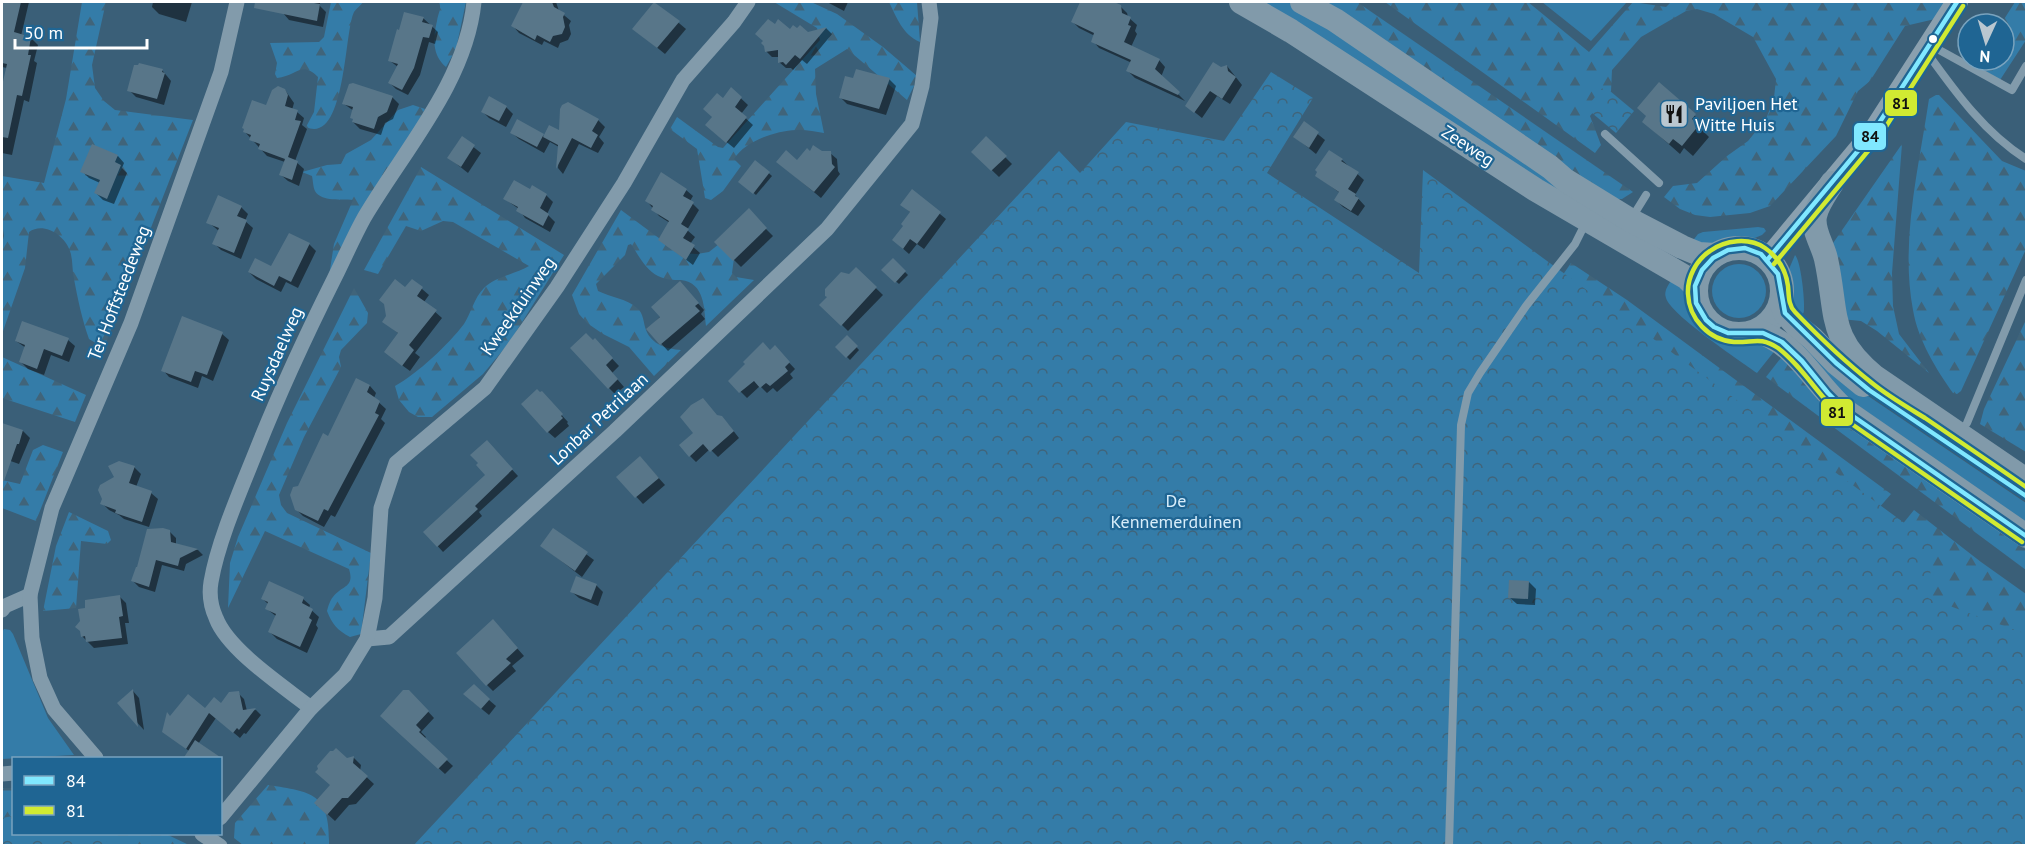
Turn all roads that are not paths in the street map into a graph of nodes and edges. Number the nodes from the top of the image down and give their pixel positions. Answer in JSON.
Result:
{"nodes":[{"id":1,"x":237,"y":2,"type":"edge"},
{"id":2,"x":474,"y":2,"type":"edge"},
{"id":3,"x":748,"y":2,"type":"edge"},
{"id":4,"x":929,"y":2,"type":"edge"},
{"id":5,"x":1241,"y":2,"type":"edge"},
{"id":6,"x":1302,"y":2,"type":"edge"},
{"id":7,"x":1958,"y":2,"type":"edge"},
{"id":8,"x":1928,"y":48,"type":"junction"},
{"id":9,"x":2026,"y":66,"type":"edge"},
{"id":10,"x":1605,"y":134,"type":"dead end"},
{"id":11,"x":2026,"y":159,"type":"edge"},
{"id":12,"x":1659,"y":183,"type":"dead end"},
{"id":13,"x":1832,"y":183,"type":"junction"},
{"id":14,"x":1646,"y":195,"type":"dead end"},
{"id":15,"x":1630,"y":220,"type":"junction"},
{"id":16,"x":1587,"y":221,"type":"junction"},
{"id":17,"x":1715,"y":255,"type":"junction"},
{"id":18,"x":1768,"y":259,"type":"junction"},
{"id":19,"x":2026,"y":280,"type":"edge"},
{"id":20,"x":1696,"y":287,"type":"junction"},
{"id":21,"x":1781,"y":302,"type":"junction"},
{"id":22,"x":1757,"y":331,"type":"junction"},
{"id":23,"x":1967,"y":423,"type":"dead end"},
{"id":24,"x":2026,"y":480,"type":"edge"},
{"id":25,"x":2026,"y":496,"type":"edge"},
{"id":26,"x":2026,"y":536,"type":"edge"},
{"id":27,"x":30,"y":595,"type":"junction"},
{"id":28,"x":2,"y":610,"type":"edge"},
{"id":29,"x":367,"y":639,"type":"junction"},
{"id":30,"x":311,"y":708,"type":"junction"},
{"id":31,"x":94,"y":757,"type":"edge"},
{"id":32,"x":222,"y":816,"type":"edge"},
{"id":33,"x":206,"y":835,"type":"edge"},
{"id":34,"x":220,"y":846,"type":"edge"},
{"id":35,"x":1449,"y":846,"type":"edge"}],
"edges":[{"from":1,"to":27,"type":"street","name":"Ter Hoffsteedeweg"},
{"from":2,"to":30,"type":"street","name":"Ruysdaelweg"},
{"from":3,"to":29,"type":"street","name":"Kweekduinweg"},
{"from":4,"to":29,"type":"street","name":"Lonbar Petrilaan"},
{"from":5,"to":16,"type":"main road","name":"Zeeweg"},
{"from":6,"to":15,"type":"main road","name":"Zeeweg"},
{"from":7,"to":8,"type":"main road"},
{"from":8,"to":9,"type":"lane"},
{"from":8,"to":11,"type":"lane"},
{"from":8,"to":13,"type":"main road"},
{"from":10,"to":12,"type":"lane"},
{"from":13,"to":18,"type":"main road"},
{"from":13,"to":24,"type":"main road"},
{"from":14,"to":15,"type":"lane"},
{"from":15,"to":17,"type":"main road","name":"Zeeweg"},
{"from":16,"to":20,"type":"main road","name":"Zeeweg"},
{"from":16,"to":35,"type":"lane"},
{"from":17,"to":18,"type":"main road"},
{"from":17,"to":20,"type":"main road"},
{"from":18,"to":21,"type":"main road"},
{"from":19,"to":23,"type":"lane"},
{"from":20,"to":22,"type":"main road"},
{"from":21,"to":22,"type":"main road"},
{"from":21,"to":25,"type":"main road"},
{"from":22,"to":26,"type":"main road"},
{"from":27,"to":28,"type":"street"},
{"from":27,"to":31,"type":"street","name":"Ter Hoffsteedeweg"},
{"from":29,"to":30,"type":"street"},
{"from":30,"to":32,"type":"street"},
{"from":33,"to":34,"type":"street"}]}
